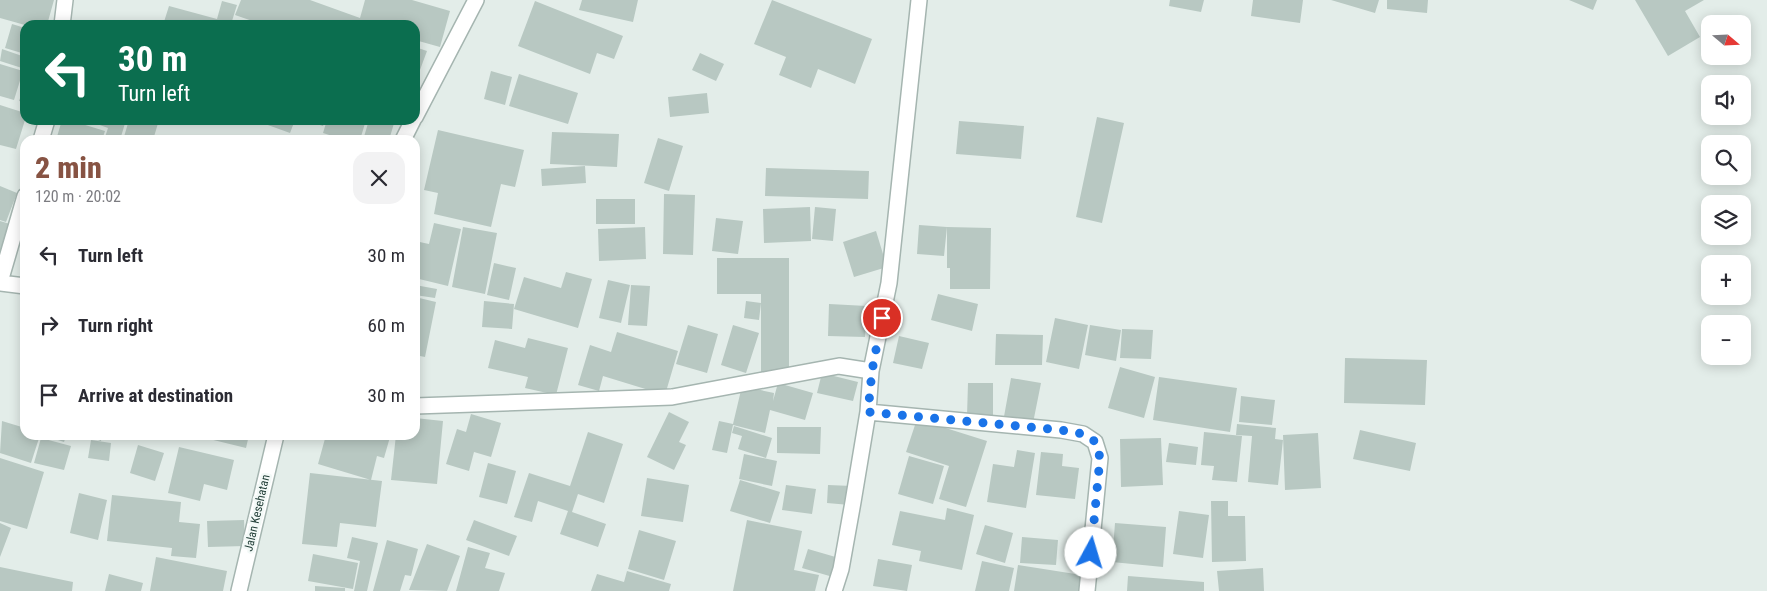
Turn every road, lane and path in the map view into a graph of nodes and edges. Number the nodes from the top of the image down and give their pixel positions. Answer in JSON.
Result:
{"nodes":[{"id":1,"x":65,"y":0,"type":"edge"},
{"id":2,"x":475,"y":0,"type":"edge"},
{"id":3,"x":919,"y":0,"type":"edge"},
{"id":4,"x":63,"y":20,"type":"edge"},
{"id":5,"x":420,"y":106,"type":"edge"},
{"id":6,"x":20,"y":213,"type":"edge"},
{"id":7,"x":0,"y":283,"type":"edge"},
{"id":8,"x":20,"y":285,"type":"edge"},
{"id":9,"x":872,"y":371,"type":"junction"},
{"id":10,"x":420,"y":406,"type":"edge"},
{"id":11,"x":868,"y":412,"type":"junction"},
{"id":12,"x":275,"y":440,"type":"edge"},
{"id":13,"x":239,"y":591,"type":"edge"},
{"id":14,"x":834,"y":591,"type":"edge"},
{"id":15,"x":1087,"y":591,"type":"edge"}],
"edges":[{"from":1,"to":4,"type":"street"},
{"from":2,"to":5,"type":"street"},
{"from":3,"to":9,"type":"street"},
{"from":6,"to":7,"type":"street"},
{"from":7,"to":8,"type":"street"},
{"from":9,"to":10,"type":"street"},
{"from":9,"to":11,"type":"street"},
{"from":11,"to":14,"type":"street"},
{"from":11,"to":15,"type":"street"},
{"from":12,"to":13,"type":"street","name":"Jalan Kesehatan"}]}
